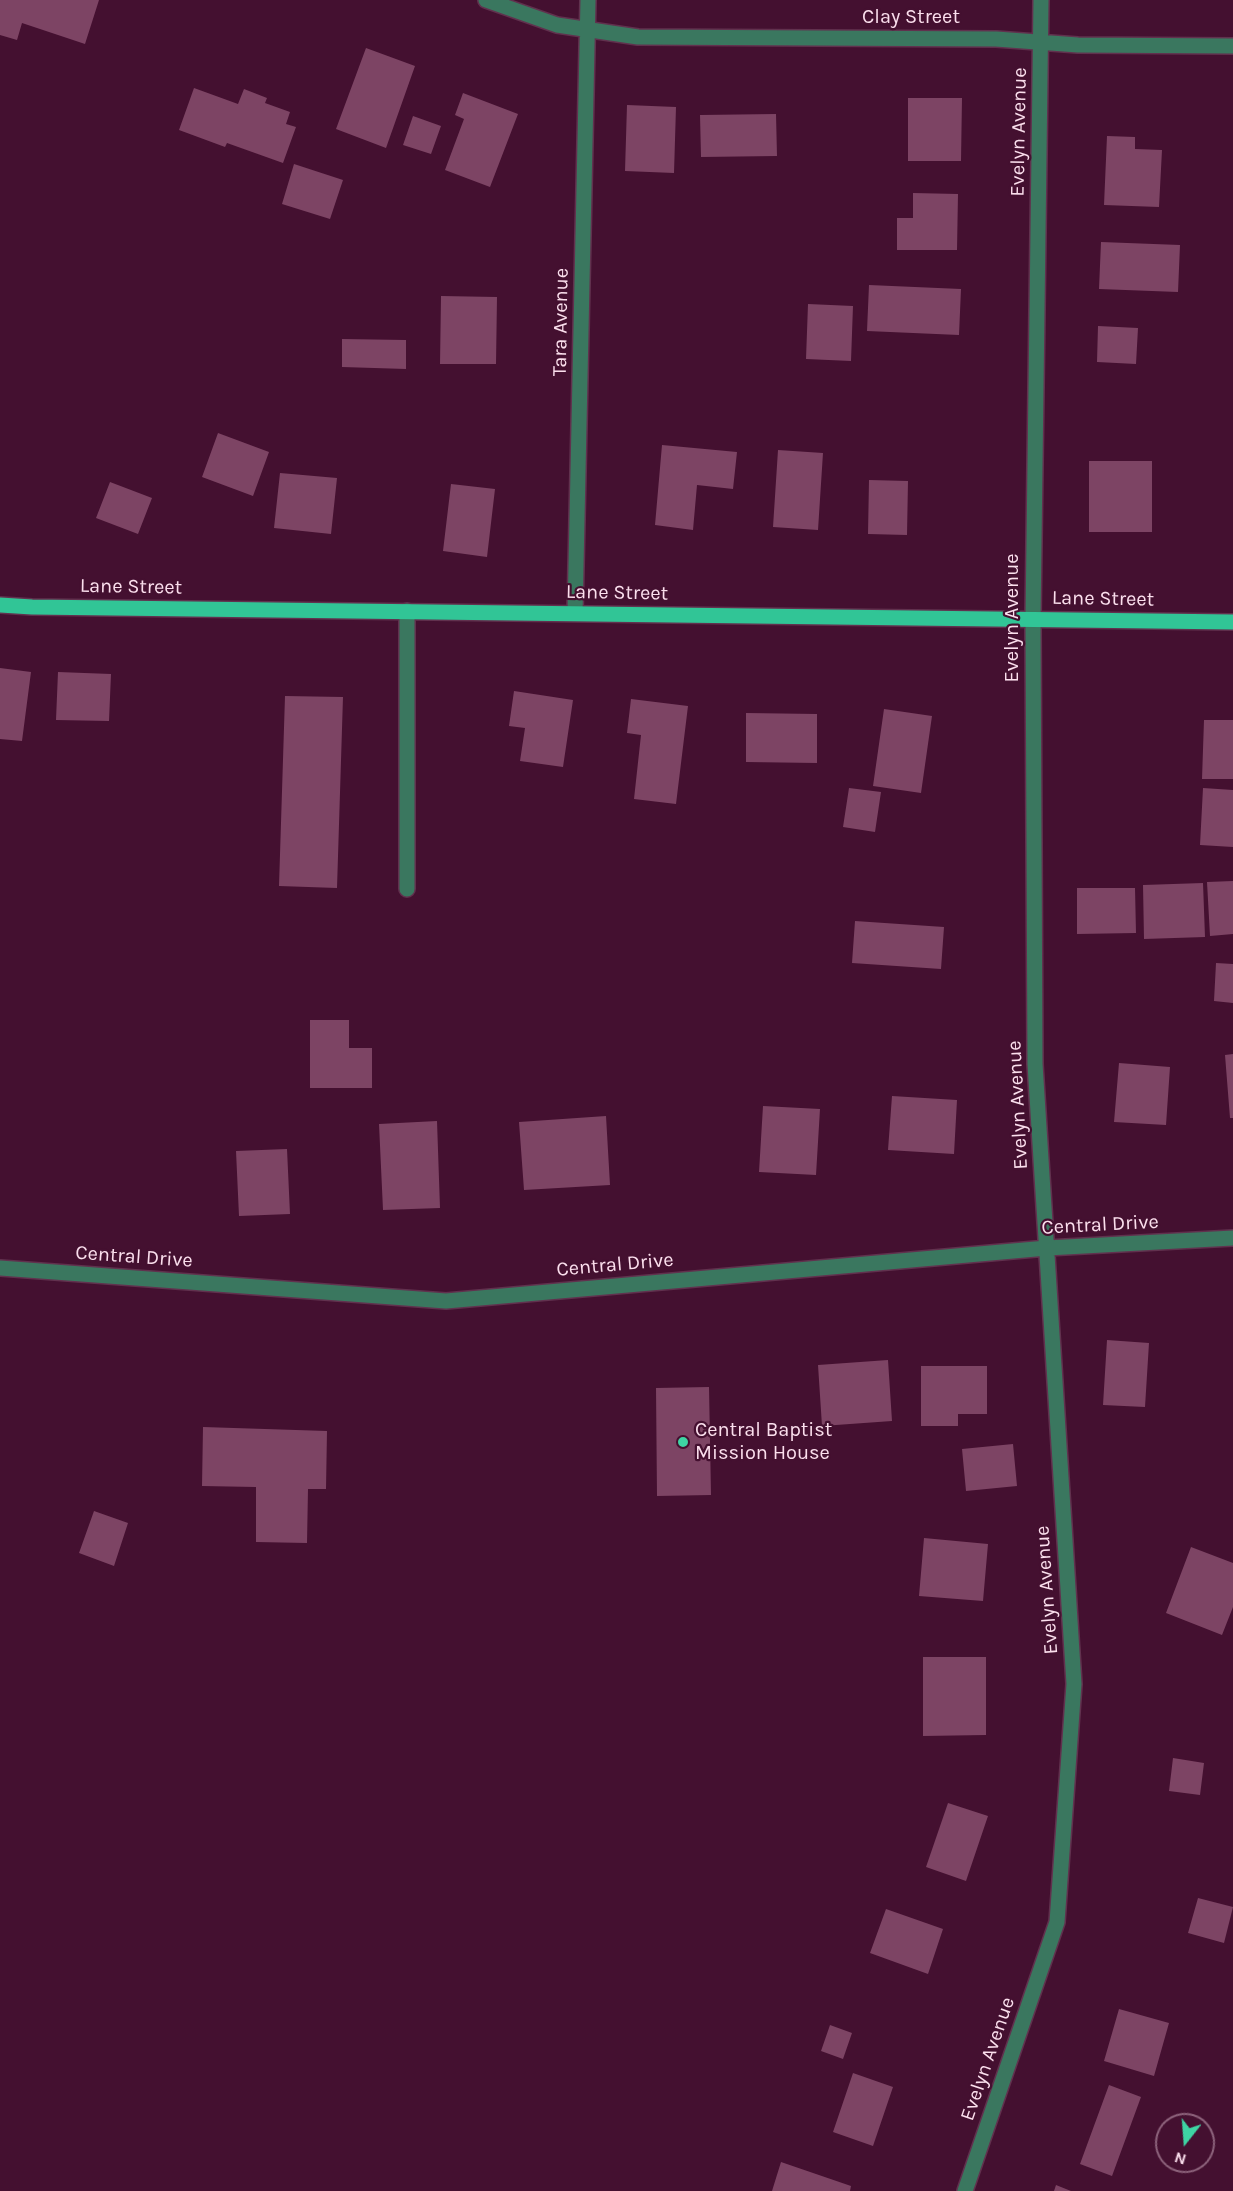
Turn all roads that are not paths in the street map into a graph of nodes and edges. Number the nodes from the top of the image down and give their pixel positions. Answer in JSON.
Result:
{"nodes":[{"id":1,"x":486,"y":0,"type":"edge"},
{"id":2,"x":588,"y":0,"type":"edge"},
{"id":3,"x":1041,"y":0,"type":"edge"},
{"id":4,"x":588,"y":31,"type":"junction"},
{"id":5,"x":1041,"y":42,"type":"junction"},
{"id":6,"x":1233,"y":46,"type":"edge"},
{"id":7,"x":0,"y":605,"type":"edge"},
{"id":8,"x":407,"y":611,"type":"junction"},
{"id":9,"x":575,"y":613,"type":"junction"},
{"id":10,"x":1033,"y":619,"type":"junction"},
{"id":11,"x":1233,"y":622,"type":"edge"},
{"id":12,"x":407,"y":889,"type":"dead end"},
{"id":13,"x":1233,"y":1238,"type":"edge"},
{"id":14,"x":1047,"y":1248,"type":"junction"},
{"id":15,"x":0,"y":1268,"type":"edge"},
{"id":16,"x":964,"y":2191,"type":"edge"}],
"edges":[{"from":1,"to":4,"type":"street","name":"Clay Street"},
{"from":2,"to":4,"type":"street","name":"Tara Avenue"},
{"from":3,"to":5,"type":"street","name":"Evelyn Avenue"},
{"from":4,"to":5,"type":"street","name":"Clay Street"},
{"from":4,"to":9,"type":"street","name":"Tara Avenue"},
{"from":5,"to":6,"type":"street","name":"Clay Street"},
{"from":5,"to":10,"type":"street","name":"Evelyn Avenue"},
{"from":7,"to":8,"type":"main road","name":"Lane Street"},
{"from":8,"to":9,"type":"main road","name":"Lane Street"},
{"from":8,"to":12,"type":"street"},
{"from":9,"to":10,"type":"main road","name":"Lane Street"},
{"from":10,"to":11,"type":"main road","name":"Lane Street"},
{"from":10,"to":14,"type":"street","name":"Evelyn Avenue"},
{"from":13,"to":14,"type":"street","name":"Central Drive"},
{"from":14,"to":15,"type":"street","name":"Central Drive"},
{"from":14,"to":16,"type":"street","name":"Evelyn Avenue"}]}
